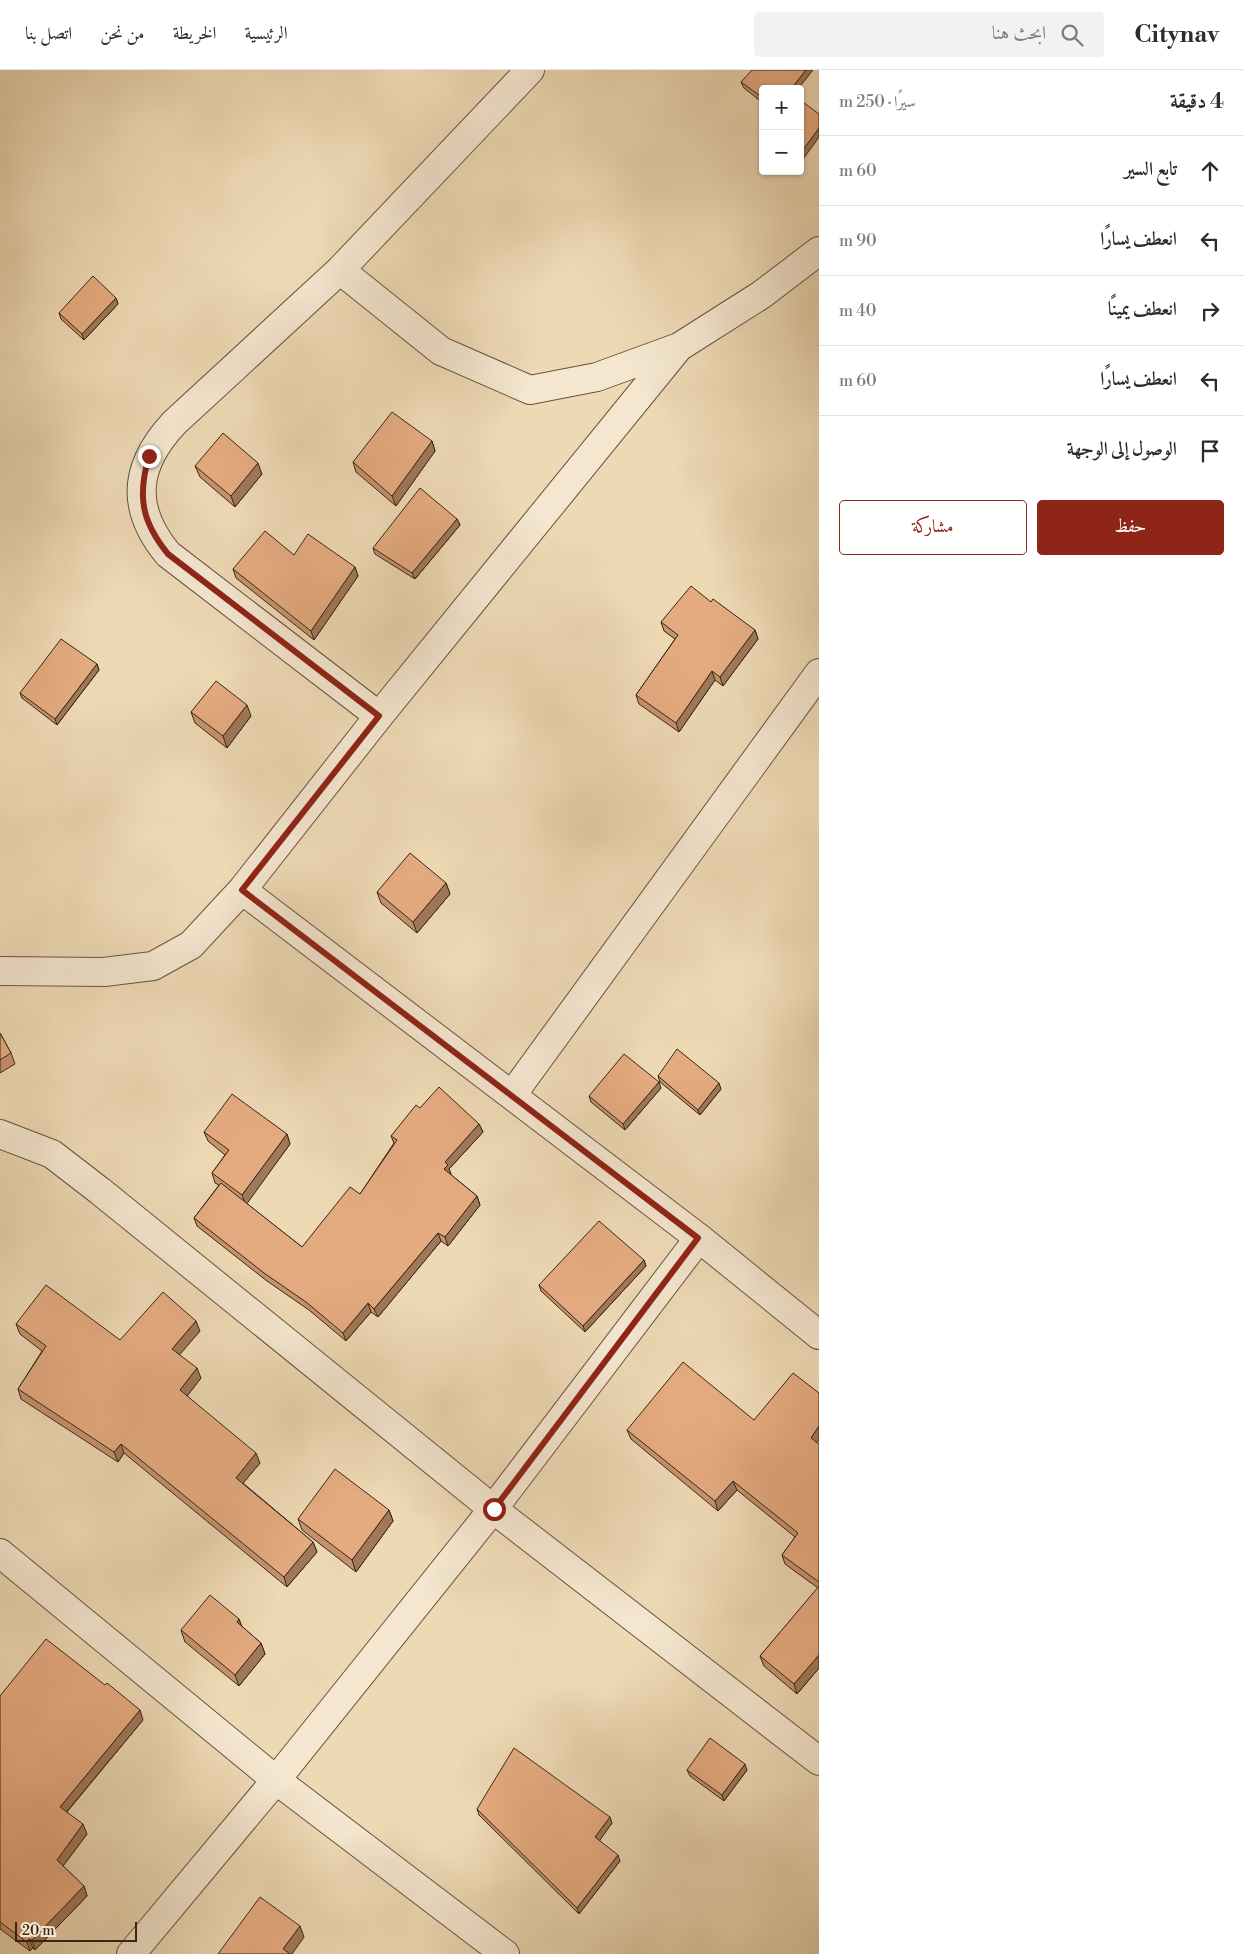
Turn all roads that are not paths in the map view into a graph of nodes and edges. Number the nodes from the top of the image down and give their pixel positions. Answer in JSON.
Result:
{"nodes":[{"id":1,"x":520,"y":74,"type":"edge"},
{"id":2,"x":819,"y":251,"type":"edge"},
{"id":3,"x":340,"y":270,"type":"junction"},
{"id":4,"x":679,"y":347,"type":"junction"},
{"id":5,"x":819,"y":673,"type":"edge"},
{"id":6,"x":379,"y":716,"type":"junction"},
{"id":7,"x":242,"y":890,"type":"junction"},
{"id":8,"x":0,"y":971,"type":"edge"},
{"id":9,"x":512,"y":1096,"type":"junction"},
{"id":10,"x":0,"y":1134,"type":"edge"},
{"id":11,"x":698,"y":1238,"type":"junction"},
{"id":12,"x":819,"y":1335,"type":"edge"},
{"id":13,"x":494,"y":1509,"type":"junction"},
{"id":14,"x":0,"y":1553,"type":"edge"},
{"id":15,"x":819,"y":1761,"type":"edge"},
{"id":16,"x":276,"y":1780,"type":"junction"},
{"id":17,"x":131,"y":1954,"type":"edge"},
{"id":18,"x":505,"y":1954,"type":"edge"}],
"edges":[{"from":1,"to":3,"type":"street"},
{"from":2,"to":4,"type":"street"},
{"from":3,"to":4,"type":"street"},
{"from":3,"to":6,"type":"street"},
{"from":4,"to":6,"type":"street"},
{"from":5,"to":9,"type":"street"},
{"from":6,"to":7,"type":"street"},
{"from":7,"to":8,"type":"street"},
{"from":7,"to":9,"type":"street"},
{"from":9,"to":11,"type":"street"},
{"from":10,"to":13,"type":"street"},
{"from":11,"to":12,"type":"street"},
{"from":11,"to":13,"type":"street"},
{"from":13,"to":15,"type":"street"},
{"from":13,"to":16,"type":"street"},
{"from":14,"to":16,"type":"street"},
{"from":16,"to":17,"type":"street"},
{"from":16,"to":18,"type":"street"}]}
